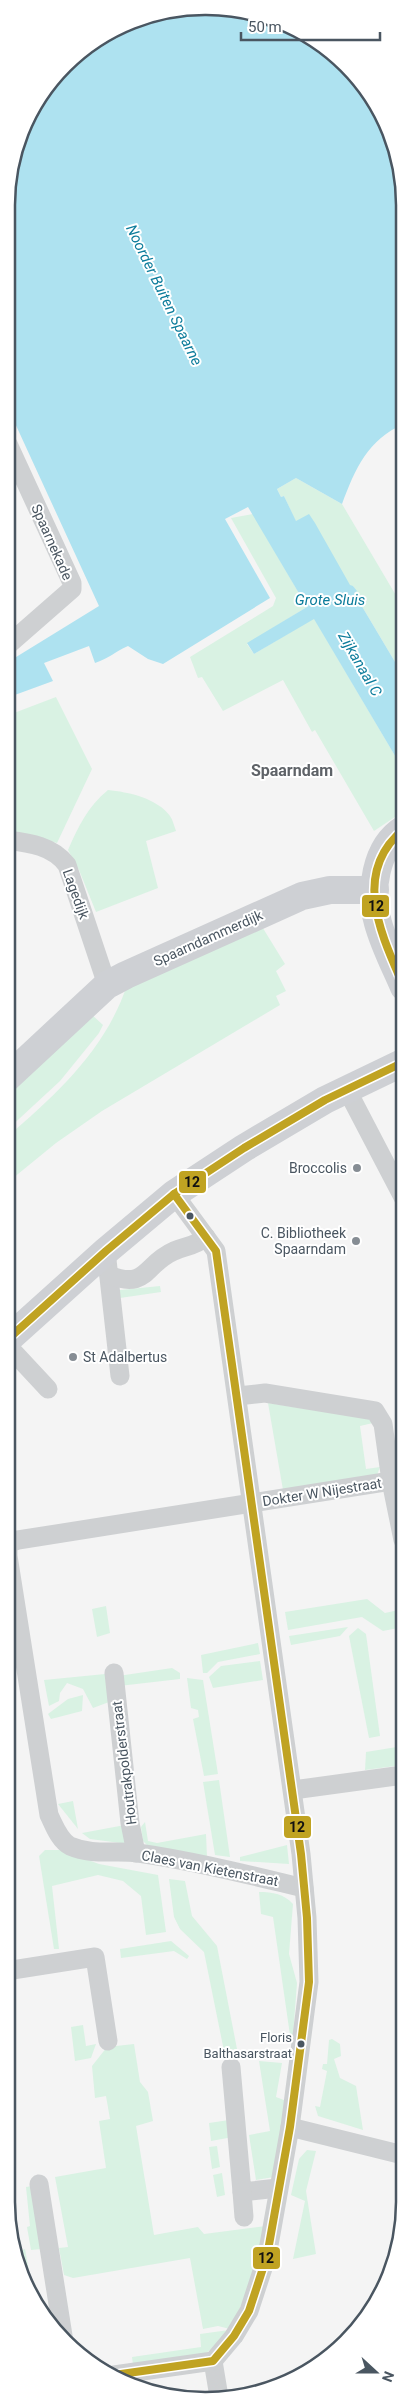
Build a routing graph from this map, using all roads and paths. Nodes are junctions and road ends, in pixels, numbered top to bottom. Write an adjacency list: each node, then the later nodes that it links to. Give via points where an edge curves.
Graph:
1 (15, 459): 2 (street, Spaarnekade, via 72,583 72,589)
2 (15, 639)
3 (396, 835): 5 (street, via 382,853)
4 (15, 841): 7 (street, Lagedijk, via 58,854 66,865)
5 (375, 890): 6 (street, via 378,922); 7 (street, Spaarndammerdijk, via 330,890 302,896)
6 (396, 967)
7 (108, 985): 9 (street, Spaarndammerdijk)
8 (396, 1066): 10 (street)
9 (15, 1071)
10 (346, 1088): 11 (street); 12 (street)
11 (396, 1184)
12 (174, 1194): 13 (street, Dokter W Nijestraat); 14 (street)
13 (206, 1237): 14 (street, via 195,1246 174,1251 140,1277 124,1281); 19 (street, Dokter W Nijestraat, via 216,1251)
14 (107, 1263): 15 (street); 17 (street)
15 (15, 1334)
16 (15, 1354): 18 (street)
17 (120, 1376)
18 (48, 1390)
19 (238, 1396): 20 (street, Dokter W Nijestraat, via 265,1393 375,1411 383,1424); 21 (street, Dokter W Nijestraat)
20 (391, 1481): 21 (street, Dokter W Nijestraat); 22 (street)
21 (252, 1502): 23 (street); 27 (street, Dokter W Nijestraat)
22 (396, 1504)
23 (15, 1541)
24 (15, 1590): 28 (street, Claes van Kietenstraat, via 49,1815 57,1833 69,1845 101,1854)
25 (114, 1673): 28 (street, Houtrakpolderstraat)
26 (396, 1776): 27 (street)
27 (293, 1790): 29 (street, Dokter W Nijestraat)
28 (136, 1853): 29 (street, Claes van Kietenstraat, via 236,1871)
29 (304, 1888): 33 (street, Dokter W Nijestraat, via 309,1982)
30 (15, 1970): 31 (street, via 95,1957)
31 (108, 2041)
32 (231, 2067): 37 (street)
33 (290, 2127): 34 (street); 36 (street, Dokter W Nijestraat)
34 (396, 2153)
35 (39, 2184): 39 (street)
36 (278, 2188): 37 (street); 40 (street, Dokter W Nijestraat, via 267,2256 250,2311)
37 (242, 2192): 38 (street)
38 (244, 2217)
39 (62, 2326)
40 (213, 2361): 41 (street); 42 (street)
41 (126, 2374)
42 (218, 2392)

